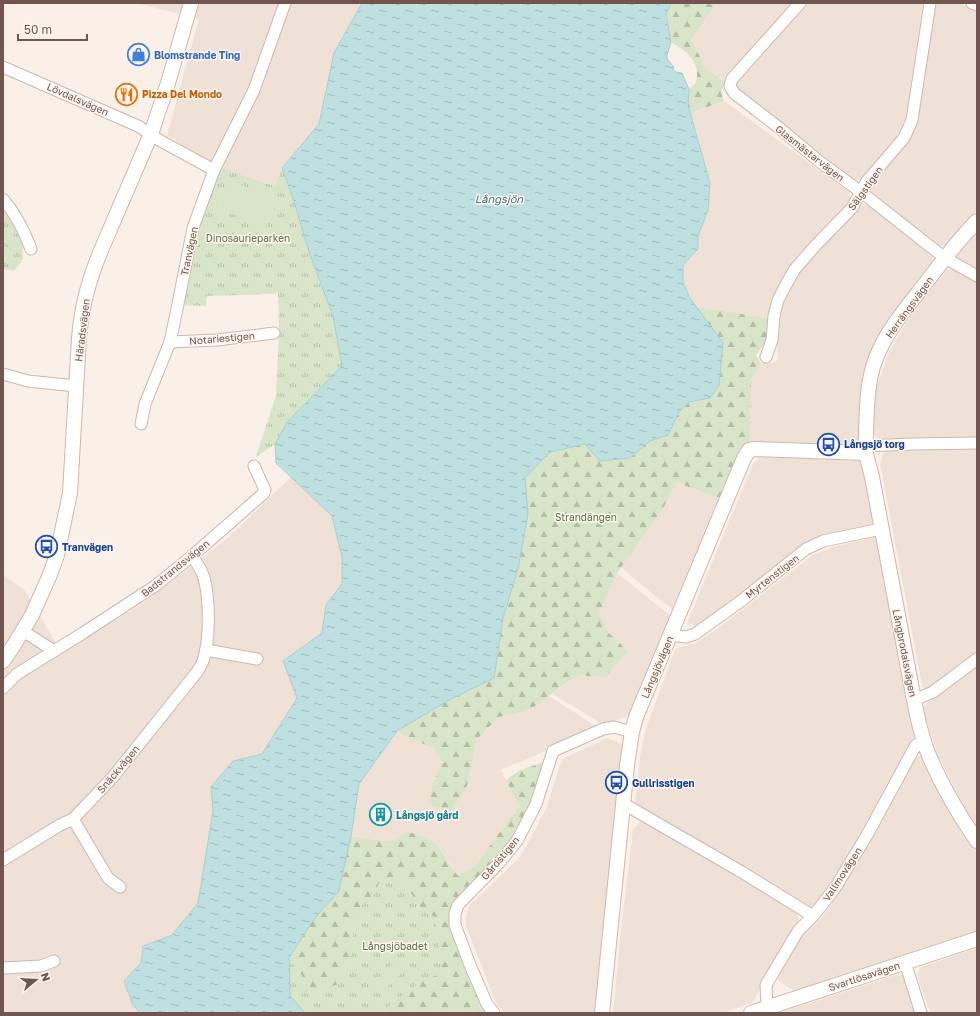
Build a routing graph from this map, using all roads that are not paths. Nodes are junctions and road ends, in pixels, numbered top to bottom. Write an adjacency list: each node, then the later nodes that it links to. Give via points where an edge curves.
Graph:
1 (191, 3): 8 (street, Häradsvägen)
2 (285, 3): 9 (street, Tranvägen, via 254,90)
3 (800, 3): 10 (street, Glasmästarvägen, via 732,79 730,86 734,93)
4 (930, 3): 10 (street, Sälgstigen, via 912,120 904,138)
5 (972, 3): 6 (street)
6 (977, 5)
7 (3, 67): 8 (street, Lövdalsvägen)
8 (152, 134): 9 (street); 20 (street, Häradsvägen, via 88,284 81,319)
9 (214, 170): 17 (street, Tranvägen, via 193,228)
10 (861, 192): 14 (street, Glasmästarvägen); 18 (street, Sälgstigen, via 852,208 797,266 788,280 778,300 772,340)
11 (3, 199): 13 (street, via 18,220)
12 (977, 221): 14 (street, Herrängsvägen)
13 (31, 249)
14 (945, 258): 15 (street, Glasmästarvägen); 23 (street, Herrängsvägen, via 901,315 876,358 866,412)
15 (977, 276)
16 (274, 333): 17 (street, Notariestigen, via 218,340)
17 (170, 342): 21 (street, Tranvägen, via 145,404)
18 (766, 357)
19 (3, 374): 20 (street, via 28,381)
20 (76, 386): 27 (street, Häradsvägen, via 68,501 57,555 32,616)
21 (141, 424)
22 (977, 443): 23 (street, via 912,444)
23 (866, 450): 25 (street, Långbrodalsvägen); 28 (street, Långsjövägen, via 749,450)
24 (254, 466): 26 (street, Badstrandsvägen, via 264,493)
25 (881, 529): 28 (street, Myrtenstigen, via 823,541 806,550 695,634 686,637); 35 (street, Långbrodalsvägen)
26 (192, 556): 29 (street, Snäckvägen, via 201,570 206,589); 30 (street, Badstrandsvägen, via 155,586)
27 (23, 631): 30 (street); 33 (street, Häradsvägen)
28 (670, 635): 36 (street, Långsjövägen)
29 (206, 650): 31 (street); 39 (street, Snäckvägen, via 203,663 197,672 113,777)
30 (54, 651): 34 (street, Badstrandsvägen, via 17,674)
31 (257, 659)
32 (977, 659): 35 (street, via 933,692)
33 (3, 661)
34 (3, 688)
35 (914, 700): 37 (street, Långbrodalsvägen)
36 (632, 732): 38 (street, Långsjövägen); 49 (street, Gårdstigen, via 614,727 553,751 536,804 517,841 499,864 458,905 455,925 487,1004)
37 (924, 742): 40 (street, Långbrodalsvägen, via 952,801); 43 (street, Vallmovägen, via 916,745 871,829 835,888)
38 (624, 804): 43 (street); 50 (street, Långsjövägen)
39 (73, 819): 41 (street, Snäckvägen); 42 (street, via 108,878)
40 (977, 841)
41 (3, 860)
42 (120, 887)
43 (813, 916): 48 (street, Vallmovägen, via 798,931 766,985)
44 (977, 938): 46 (street, Svartlösavägen)
45 (54, 961): 47 (street, via 41,966)
46 (905, 962): 48 (street, Svartlösavägen); 52 (street)
47 (3, 968)
48 (767, 1007): 51 (street, Svartlösavägen)
49 (494, 1013)
50 (602, 1013)
51 (751, 1013)
52 (921, 1013)

